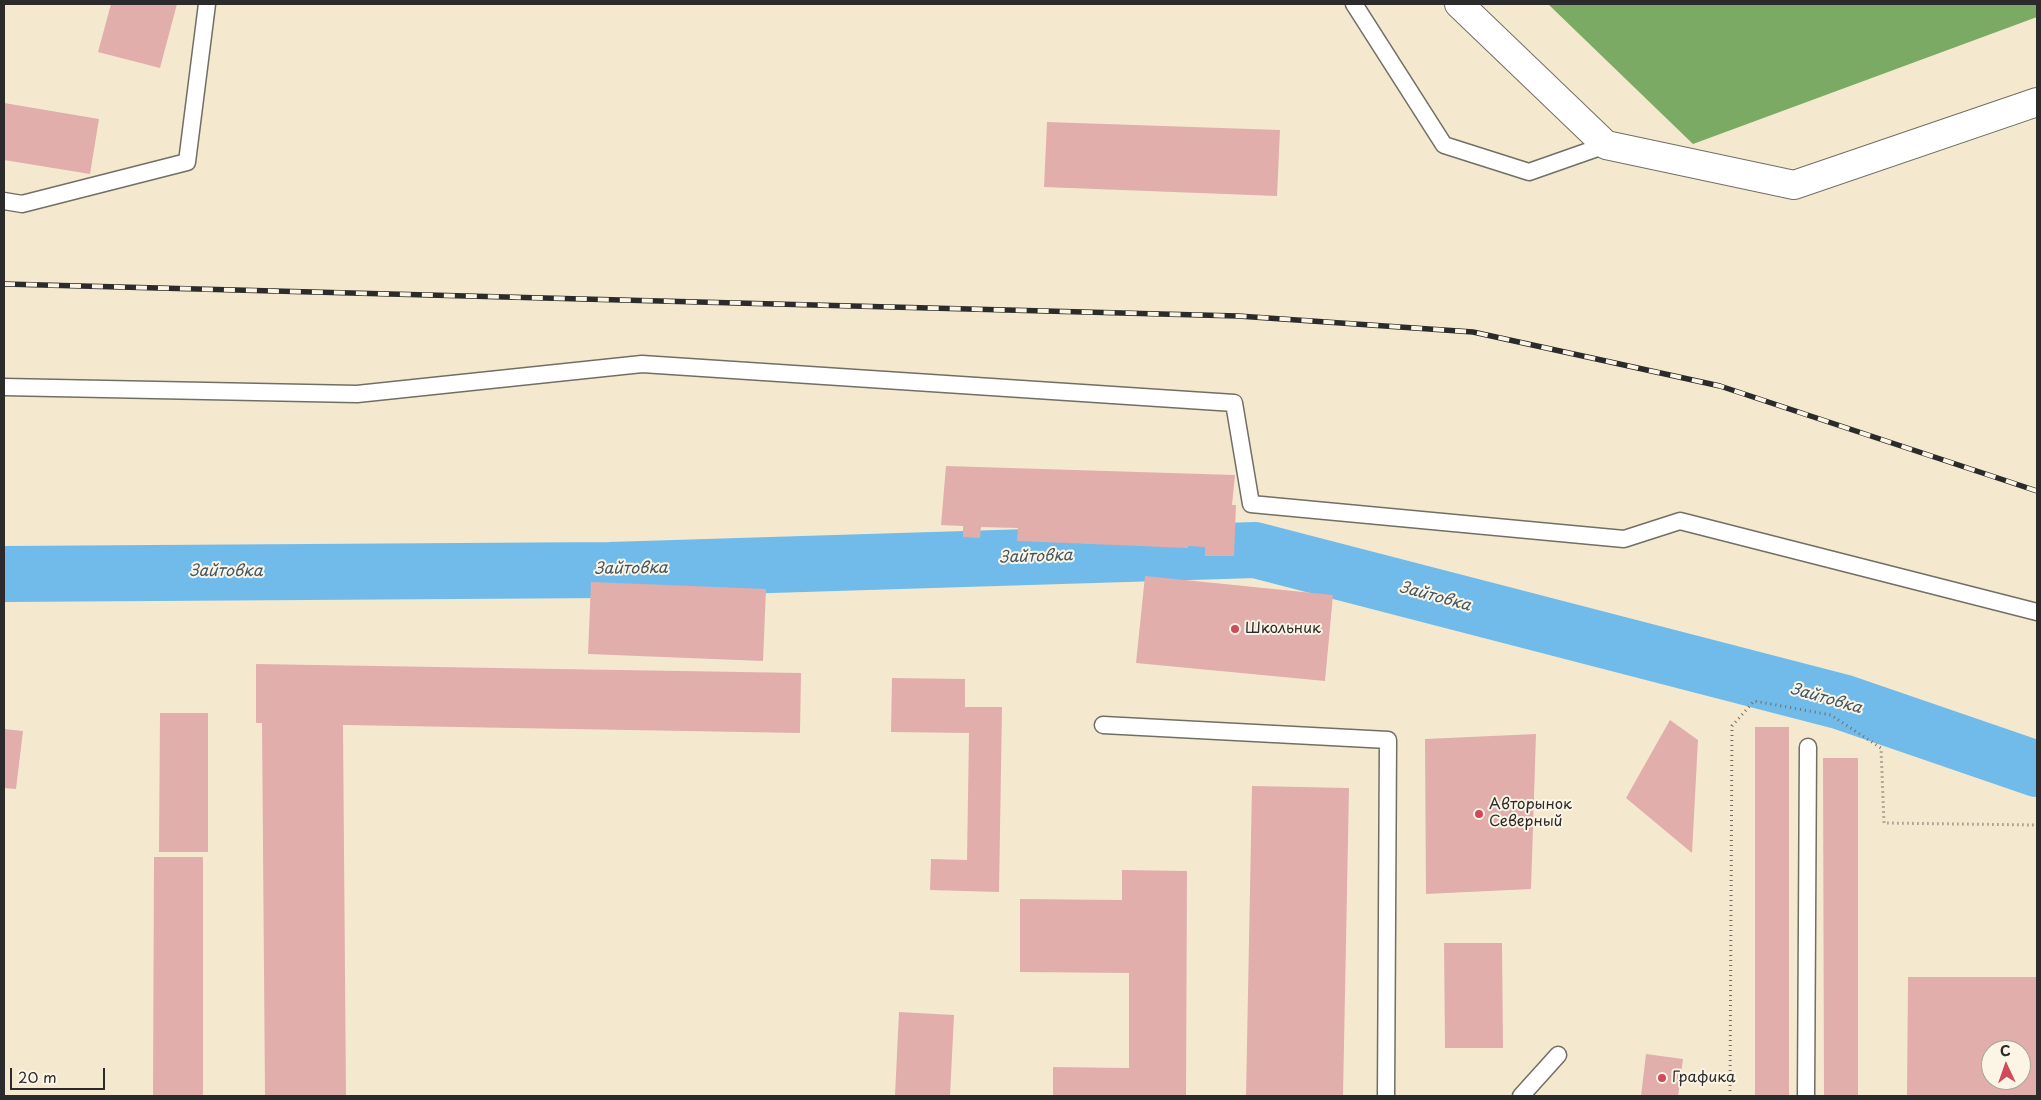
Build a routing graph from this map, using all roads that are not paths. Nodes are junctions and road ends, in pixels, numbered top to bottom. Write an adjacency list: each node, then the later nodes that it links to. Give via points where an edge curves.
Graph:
1 (207, 4): 6 (lane, via 187,162 22,204)
2 (1354, 4): 5 (lane, via 1444,145 1529,172)
3 (1459, 4): 5 (street)
4 (2037, 102): 5 (street, via 1794,185)
5 (1606, 145)
6 (4, 201)
7 (4, 387): 8 (lane, via 358,394 642,364 1234,403 1251,504 1624,539 1680,521)
8 (2037, 612)
9 (1103, 725): 12 (lane, via 1388,740)
10 (1808, 747): 14 (lane)
11 (1558, 1055): 13 (lane)
12 (1386, 1096)
13 (1521, 1096)
14 (1806, 1096)

